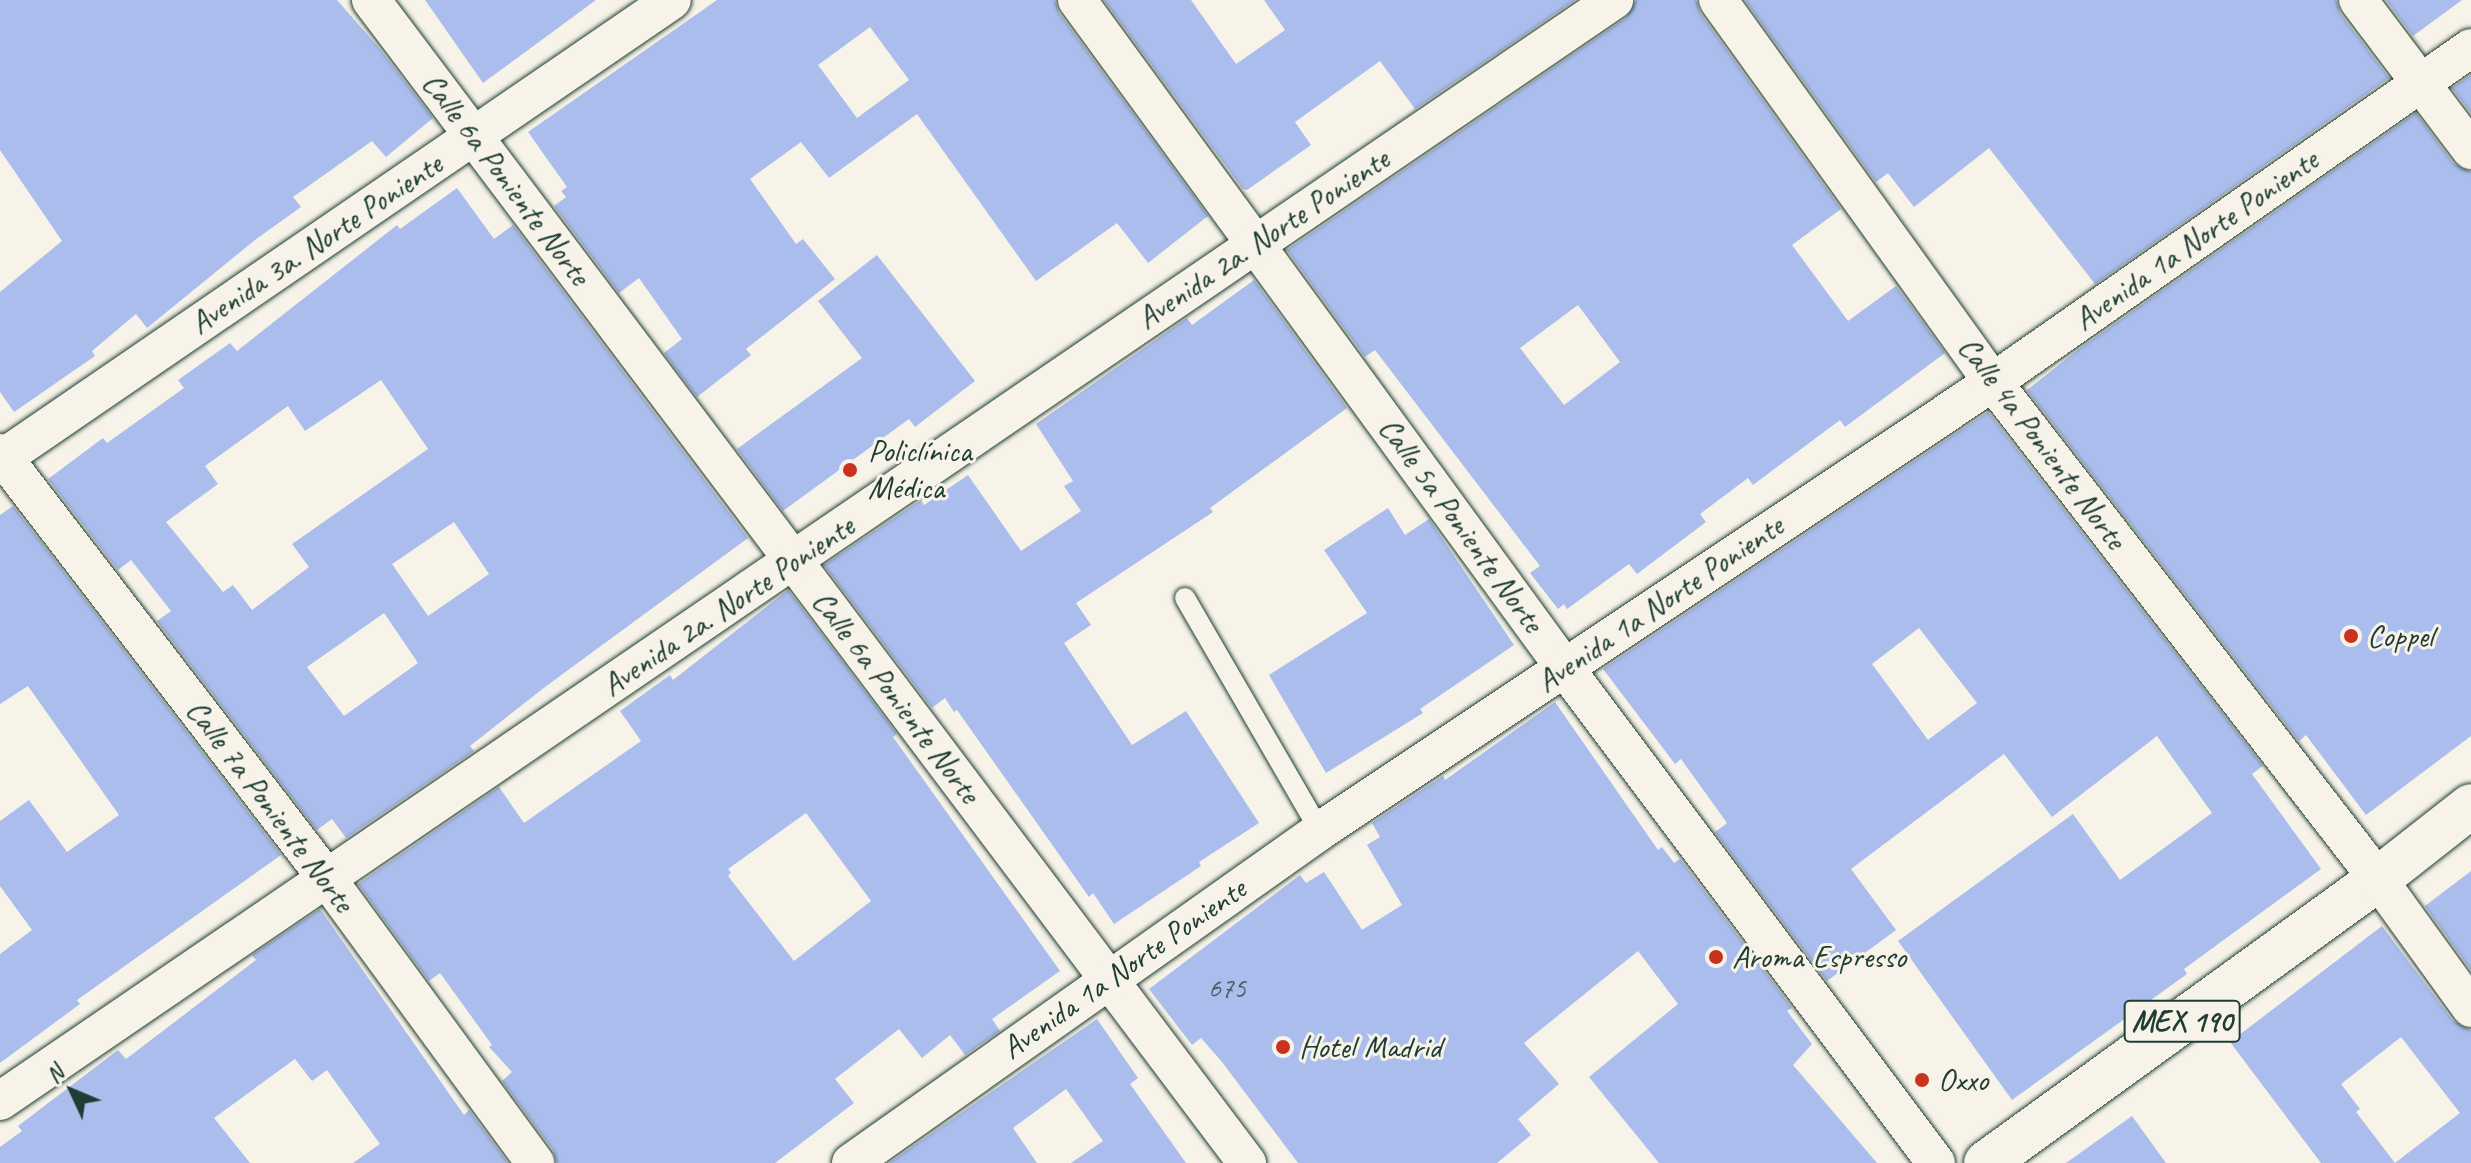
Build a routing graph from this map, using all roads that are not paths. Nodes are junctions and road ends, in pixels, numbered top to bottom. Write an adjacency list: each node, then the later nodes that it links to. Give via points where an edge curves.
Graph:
1 (371, 0): 9 (street, Calle 6a Poniente Norte)
2 (672, 0): 9 (street, Avenida 3a. Norte Poniente)
3 (1077, 0): 11 (street, Calle 5a Poniente Norte)
4 (1614, 0): 11 (street, Avenida 2a. Norte Poniente)
5 (1718, 0): 12 (street, Calle 4a Poniente Norte)
6 (2358, 0): 8 (street)
7 (2471, 48): 8 (street, Avenida 1a Norte Poniente)
8 (2420, 84): 10 (street); 12 (street, Avenida 1a Norte Poniente)
9 (474, 136): 13 (street, Avenida 3a. Norte Poniente); 14 (street, Calle 6a Poniente Norte)
10 (2471, 150)
11 (1257, 243): 14 (street, Avenida 2a. Norte Poniente); 16 (street, Calle 5a Poniente Norte)
12 (1993, 382): 16 (street, Avenida 1a Norte Poniente); 19 (street, Calle 4a Poniente Norte)
13 (1, 457): 20 (street, Calle 7a Poniente Norte)
14 (794, 561): 20 (street, Avenida 2a. Norte Poniente); 21 (street, Calle 6a Poniente Norte)
15 (1185, 598): 18 (lane)
16 (1564, 667): 18 (street, Avenida 1a Norte Poniente); 27 (street, Calle 5a Poniente Norte)
17 (2471, 806): 19 (main road, MEX 190)
18 (1320, 831): 21 (street, Avenida 1a Norte Poniente)
19 (2378, 879): 22 (street, Calle 4a Poniente Norte); 28 (main road, MEX 190)
20 (328, 880): 23 (street, Avenida 2a. Norte Poniente); 24 (street, Calle 7a Poniente Norte)
21 (1108, 979): 25 (street, Avenida 1a Norte Poniente); 26 (street, Calle 6a Poniente Norte)
22 (2471, 1008)
23 (0, 1101)
24 (535, 1163)
25 (851, 1163)
26 (1247, 1163)
27 (1936, 1163)
28 (1986, 1163)

